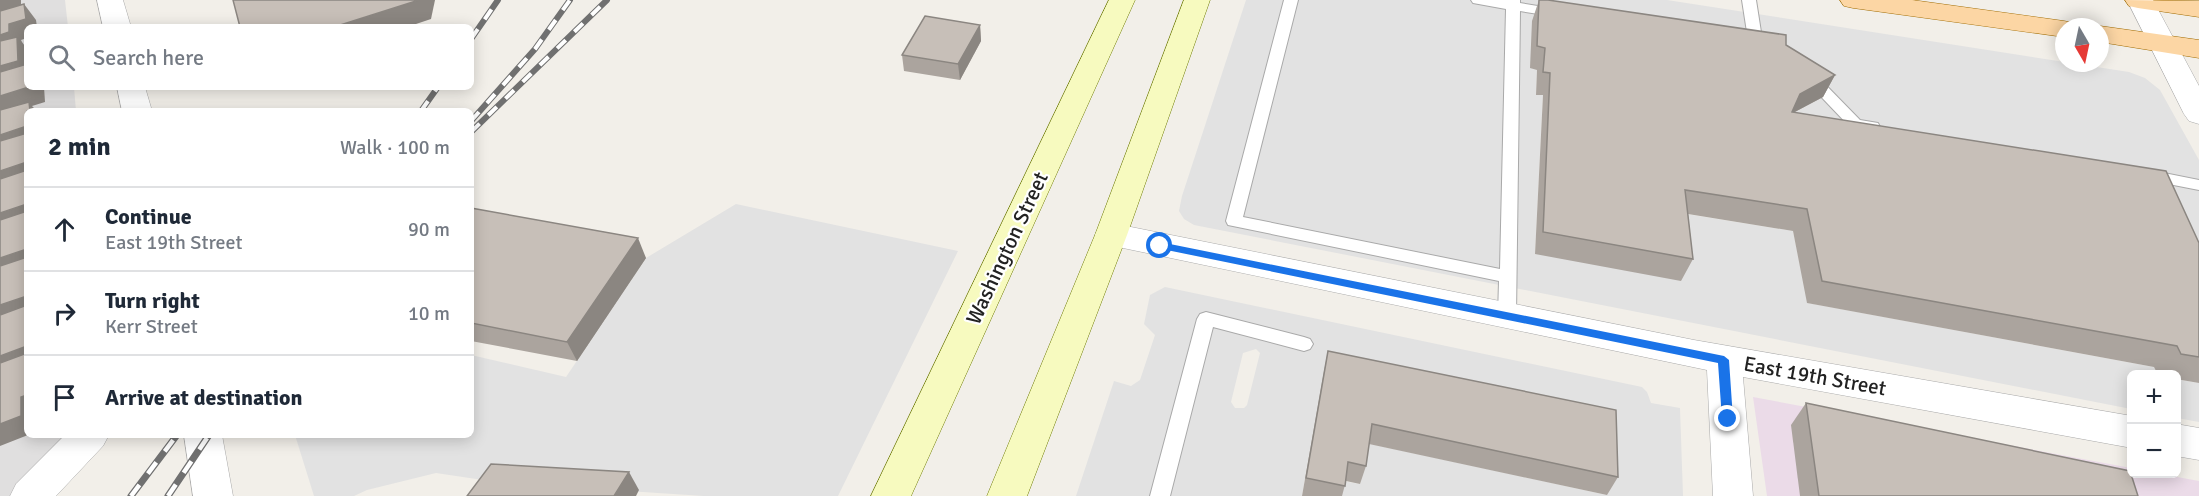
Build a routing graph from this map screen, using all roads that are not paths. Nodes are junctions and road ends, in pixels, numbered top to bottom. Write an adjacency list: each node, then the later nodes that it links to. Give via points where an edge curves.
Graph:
1 (110, 0): 12 (street)
2 (1122, 0): 37 (street, Washington Street)
3 (1197, 0): 25 (street)
4 (1291, 0): 26 (lane, via 1234,221)
5 (1478, 0): 9 (lane)
6 (1749, 0): 16 (lane, via 1751,44)
7 (1853, 0): 13 (main road)
8 (2139, 0): 10 (main road); 15 (street)
9 (1513, 3): 11 (lane); 26 (lane)
10 (2199, 9)
11 (1571, 15)
12 (116, 24)
13 (2055, 28)
14 (2109, 35): 15 (main road)
15 (2161, 43): 17 (main road); 21 (street)
16 (1774, 48)
17 (2199, 49)
18 (1799, 66): 22 (lane, via 1855,124)
19 (132, 90): 20 (street)
20 (136, 108)
21 (2199, 114)
22 (1889, 130)
23 (2128, 171): 24 (lane)
24 (2199, 185)
25 (1111, 236): 27 (street, East 19th Street); 38 (street)
26 (1508, 277): 27 (lane)
27 (1507, 316): 29 (street, East 19th Street)
28 (1304, 344): 39 (lane, via 1206,319)
29 (1724, 360): 30 (street, East 19th Street); 40 (street)
30 (2127, 431)
31 (87, 438): 35 (street)
32 (203, 438): 36 (street)
33 (2181, 441): 34 (street)
34 (2199, 444)
35 (30, 496)
36 (213, 496)
37 (891, 496)
38 (1007, 496)
39 (1160, 496)
40 (1733, 496)

